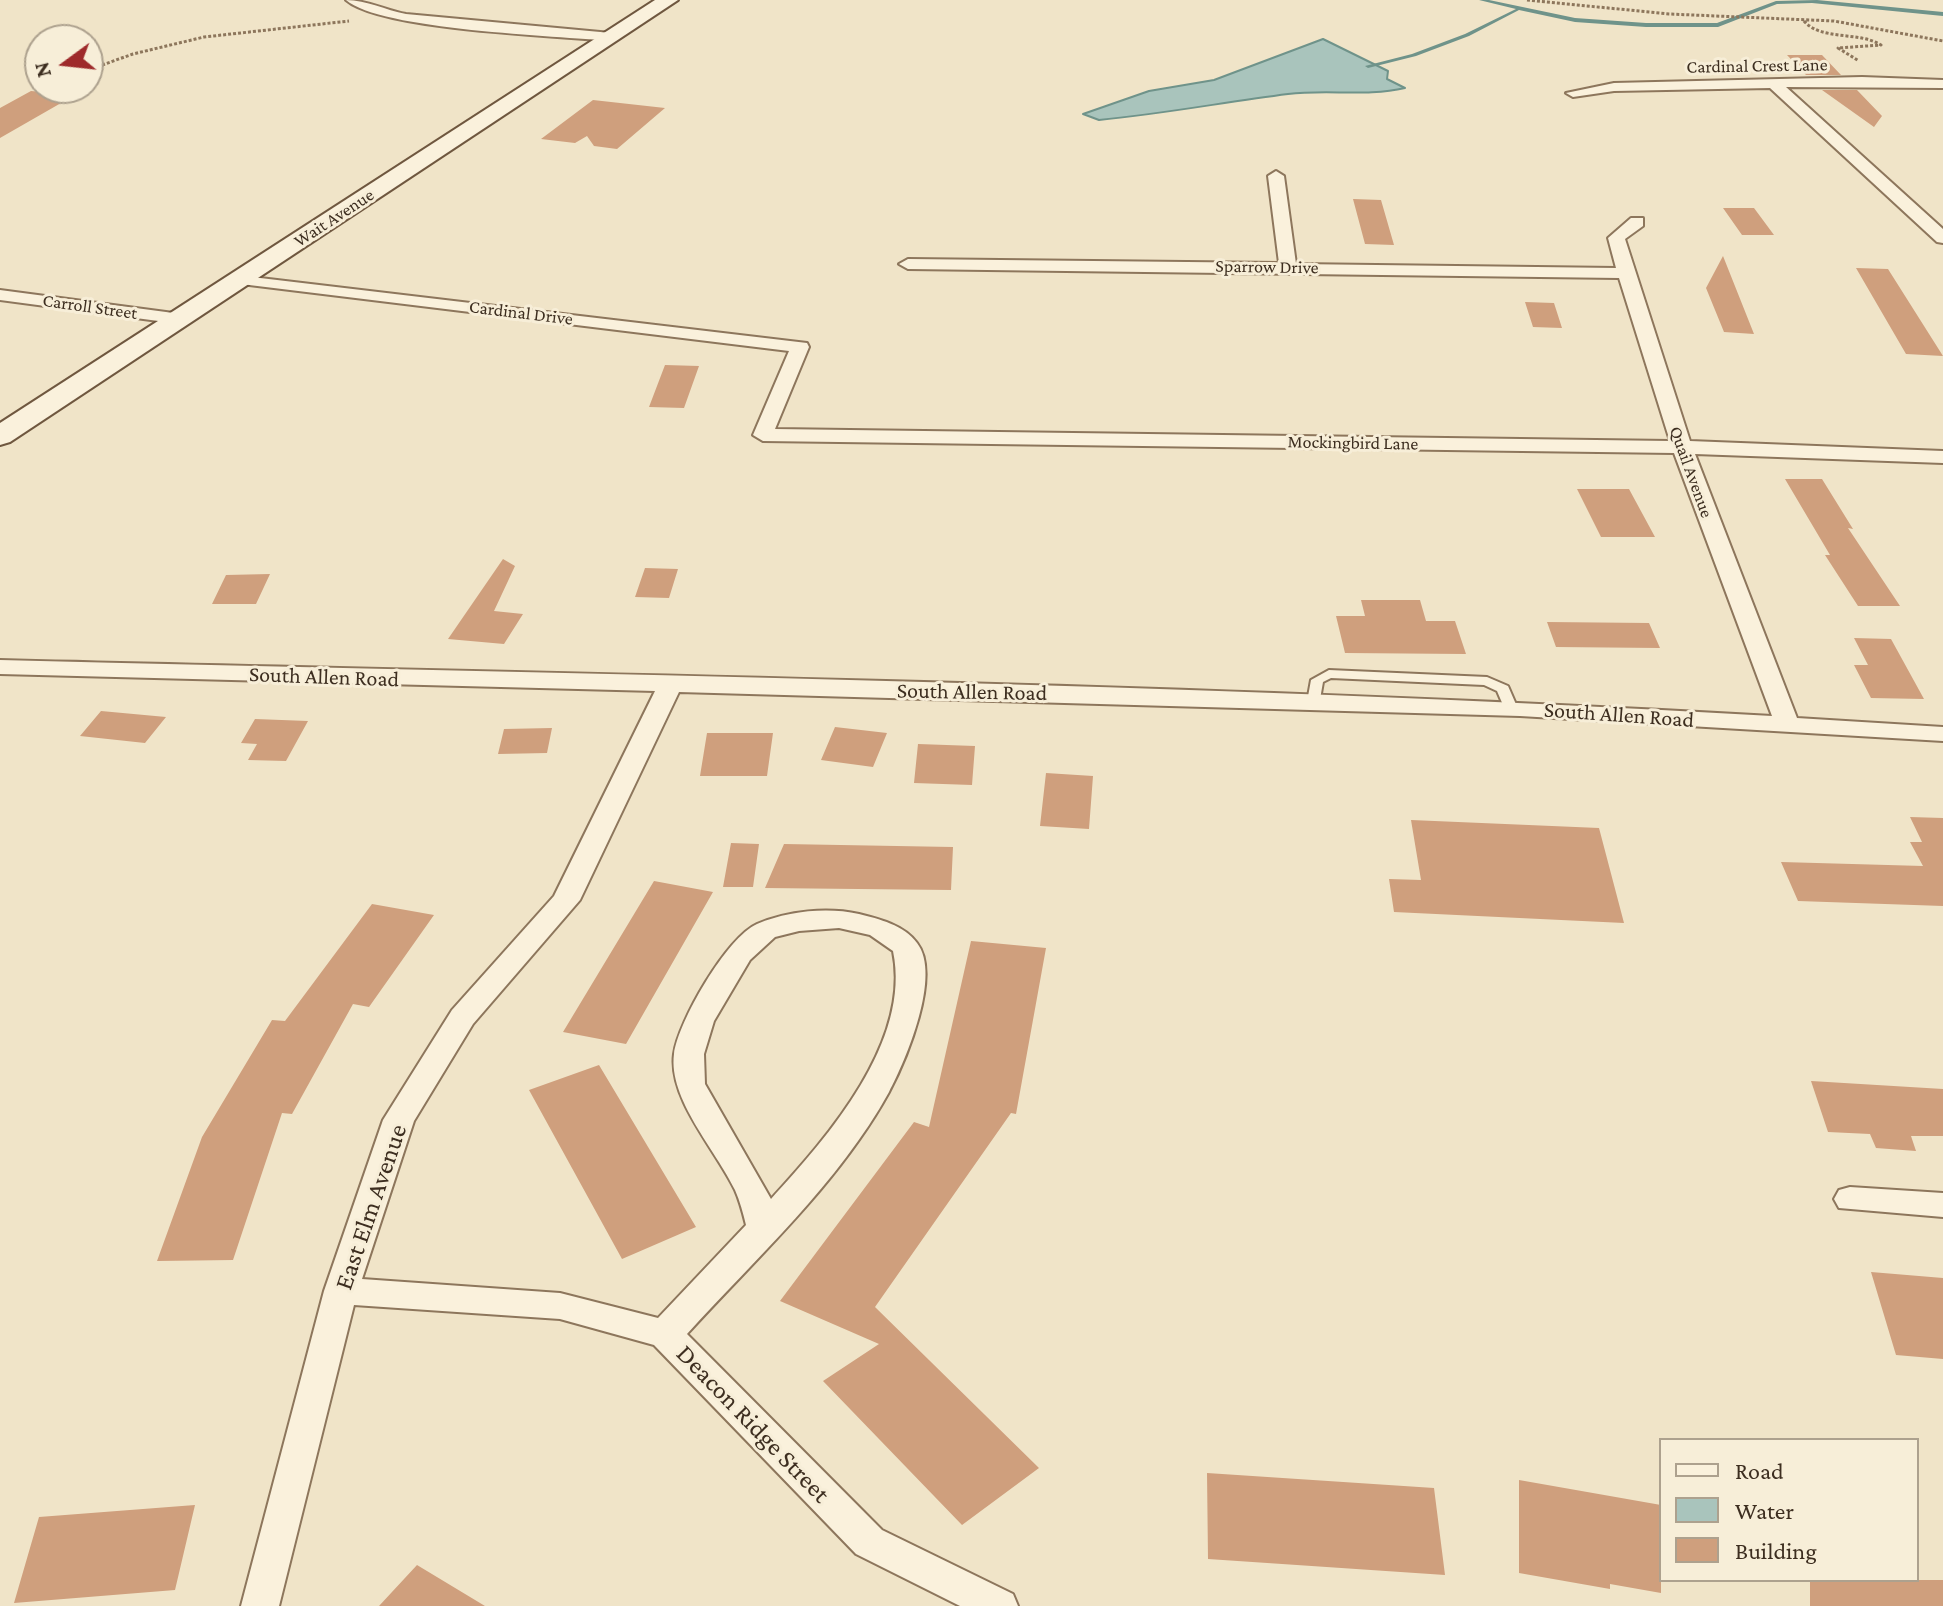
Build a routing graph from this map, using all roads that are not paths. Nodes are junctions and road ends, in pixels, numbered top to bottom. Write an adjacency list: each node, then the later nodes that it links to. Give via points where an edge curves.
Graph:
1 (353, 0): 3 (street, via 406,18)
2 (668, 0): 3 (main road, Wait Avenue)
3 (611, 37): 13 (main road, Wait Avenue)
4 (1773, 83): 5 (street, Cardinal Crest Lane); 6 (street, Cardinal Crest Lane); 9 (street)
5 (1943, 84)
6 (1573, 93)
7 (1276, 176): 11 (street)
8 (1637, 222): 12 (street, Quail Avenue, via 1616,238)
9 (1943, 238)
10 (908, 264): 11 (street, Sparrow Drive)
11 (1288, 267): 12 (street, Sparrow Drive)
12 (1625, 273): 18 (street, Quail Avenue)
13 (241, 279): 15 (main road, Wait Avenue); 16 (street, Cardinal Drive, via 800,347)
14 (0, 295): 15 (street, Carroll Street)
15 (181, 319): 17 (main road, Wait Avenue)
16 (763, 435): 18 (street, Mockingbird Lane)
17 (0, 436)
18 (1680, 447): 19 (street, Mockingbird Lane); 24 (street, Quail Avenue)
19 (1943, 457)
20 (0, 667): 21 (street, South Allen Road)
21 (670, 686): 22 (street, South Allen Road); 29 (street, East Elm Avenue, via 566,900 462,1017 399,1120)
22 (1314, 702): 23 (street, South Allen Road); 23 (lane, via 1317,680 1329,674 1487,681 1503,689)
23 (1511, 709): 24 (street, South Allen Road)
24 (1788, 726): 25 (street, South Allen Road)
25 (1943, 734)
26 (1850, 1199): 27 (street)
27 (1943, 1205)
28 (763, 1226): 28 (street, via 843,1137 875,1089 900,1030 913,979 906,947 879,928 839,919 765,931 740,954 699,1021 689,1054 690,1084 752,1191); 30 (street)
29 (341, 1291): 30 (street, Deacon Ridge Street, via 560,1306); 31 (street, East Elm Avenue)
30 (665, 1334): 32 (street, Deacon Ridge Street, via 869,1542)
31 (260, 1606)
32 (999, 1606)

